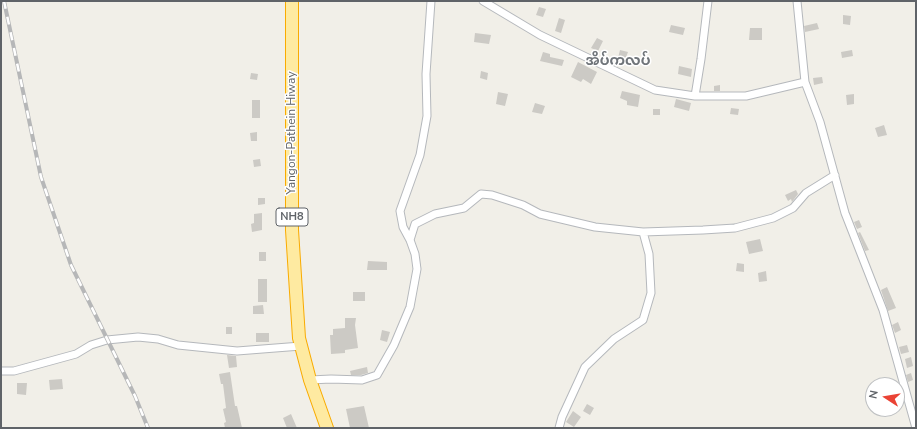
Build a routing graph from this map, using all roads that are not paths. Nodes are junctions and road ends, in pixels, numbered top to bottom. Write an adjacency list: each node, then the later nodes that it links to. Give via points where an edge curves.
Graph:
1 (292, 1): 11 (highway, Yangon-Pathein Hiway / NH8, via 292,230)
2 (431, 1): 10 (street, via 426,116 420,155 400,211 403,227)
3 (483, 1): 7 (street, via 540,35 655,90)
4 (708, 1): 7 (street)
5 (797, 1): 6 (street)
6 (805, 82): 7 (street, via 746,96); 8 (street)
7 (695, 96)
8 (835, 175): 9 (street, via 806,193 793,208 774,218 735,228); 16 (street, via 845,213 883,310)
9 (643, 232): 10 (street, via 595,227 540,214 523,205 482,194 464,208 435,214 415,224); 15 (street, via 649,254 651,293 643,320 614,340 585,367)
10 (410, 240): 13 (street, via 417,269 410,307 394,345 377,375 362,380)
11 (301, 346): 12 (street, via 237,351 178,345 138,337 108,340 91,345 76,354 14,371); 13 (highway, Yangon-Pathein Hiway / NH8)
12 (1, 371)
13 (310, 380): 14 (highway, Yangon-Pathein Hiway / NH8)
14 (327, 428)
15 (559, 428)
16 (916, 428)

